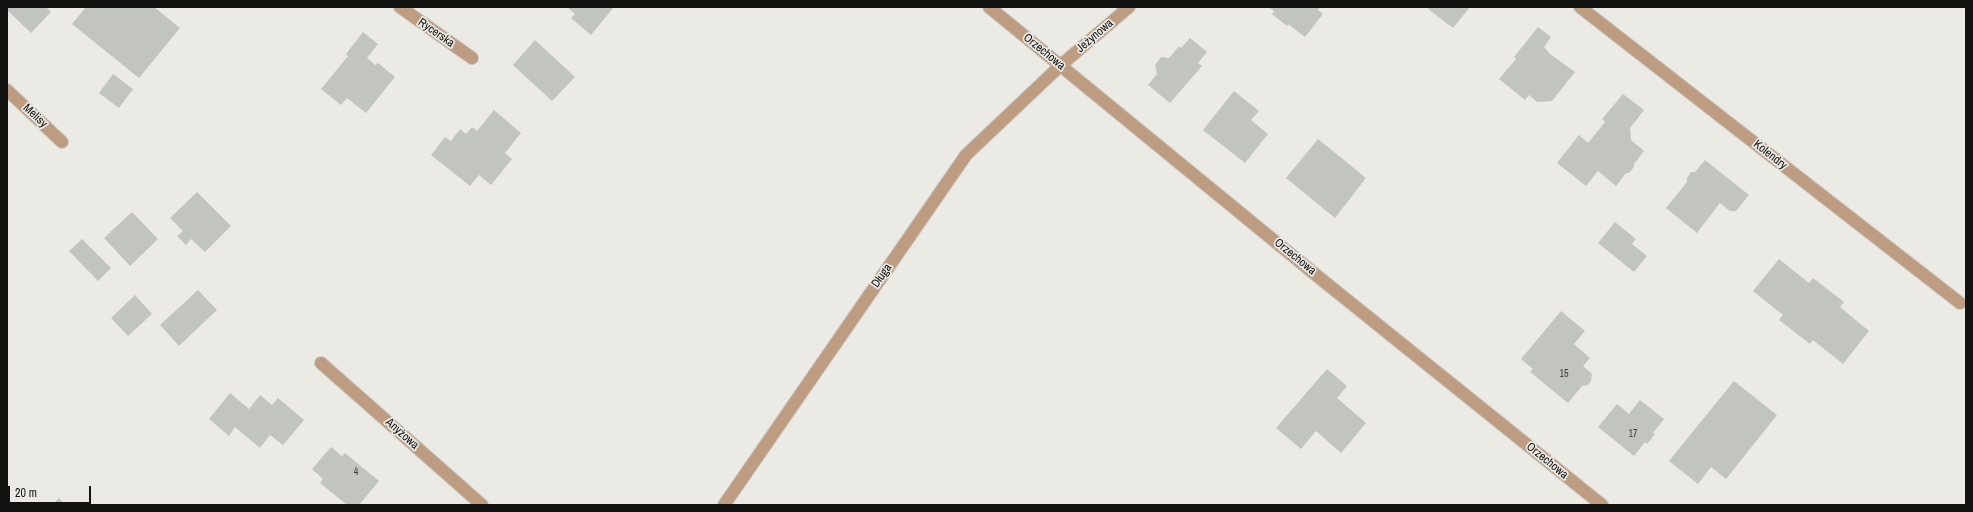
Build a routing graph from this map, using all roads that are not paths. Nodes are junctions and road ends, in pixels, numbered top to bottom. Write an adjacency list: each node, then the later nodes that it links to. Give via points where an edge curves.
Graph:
1 (400, 7): 5 (street, Rycerska)
2 (989, 7): 6 (street, Orzechowa)
3 (1129, 7): 6 (street, Jeżynowa)
4 (1580, 7): 9 (street, Kolendry)
5 (472, 58)
6 (1061, 66): 12 (street, Długa, via 966,155); 13 (street, Orzechowa)
7 (7, 90): 8 (street, Melisy)
8 (62, 142)
9 (1960, 304)
10 (321, 363): 11 (street, Anyżowa)
11 (482, 505)
12 (724, 505)
13 (1602, 505)

